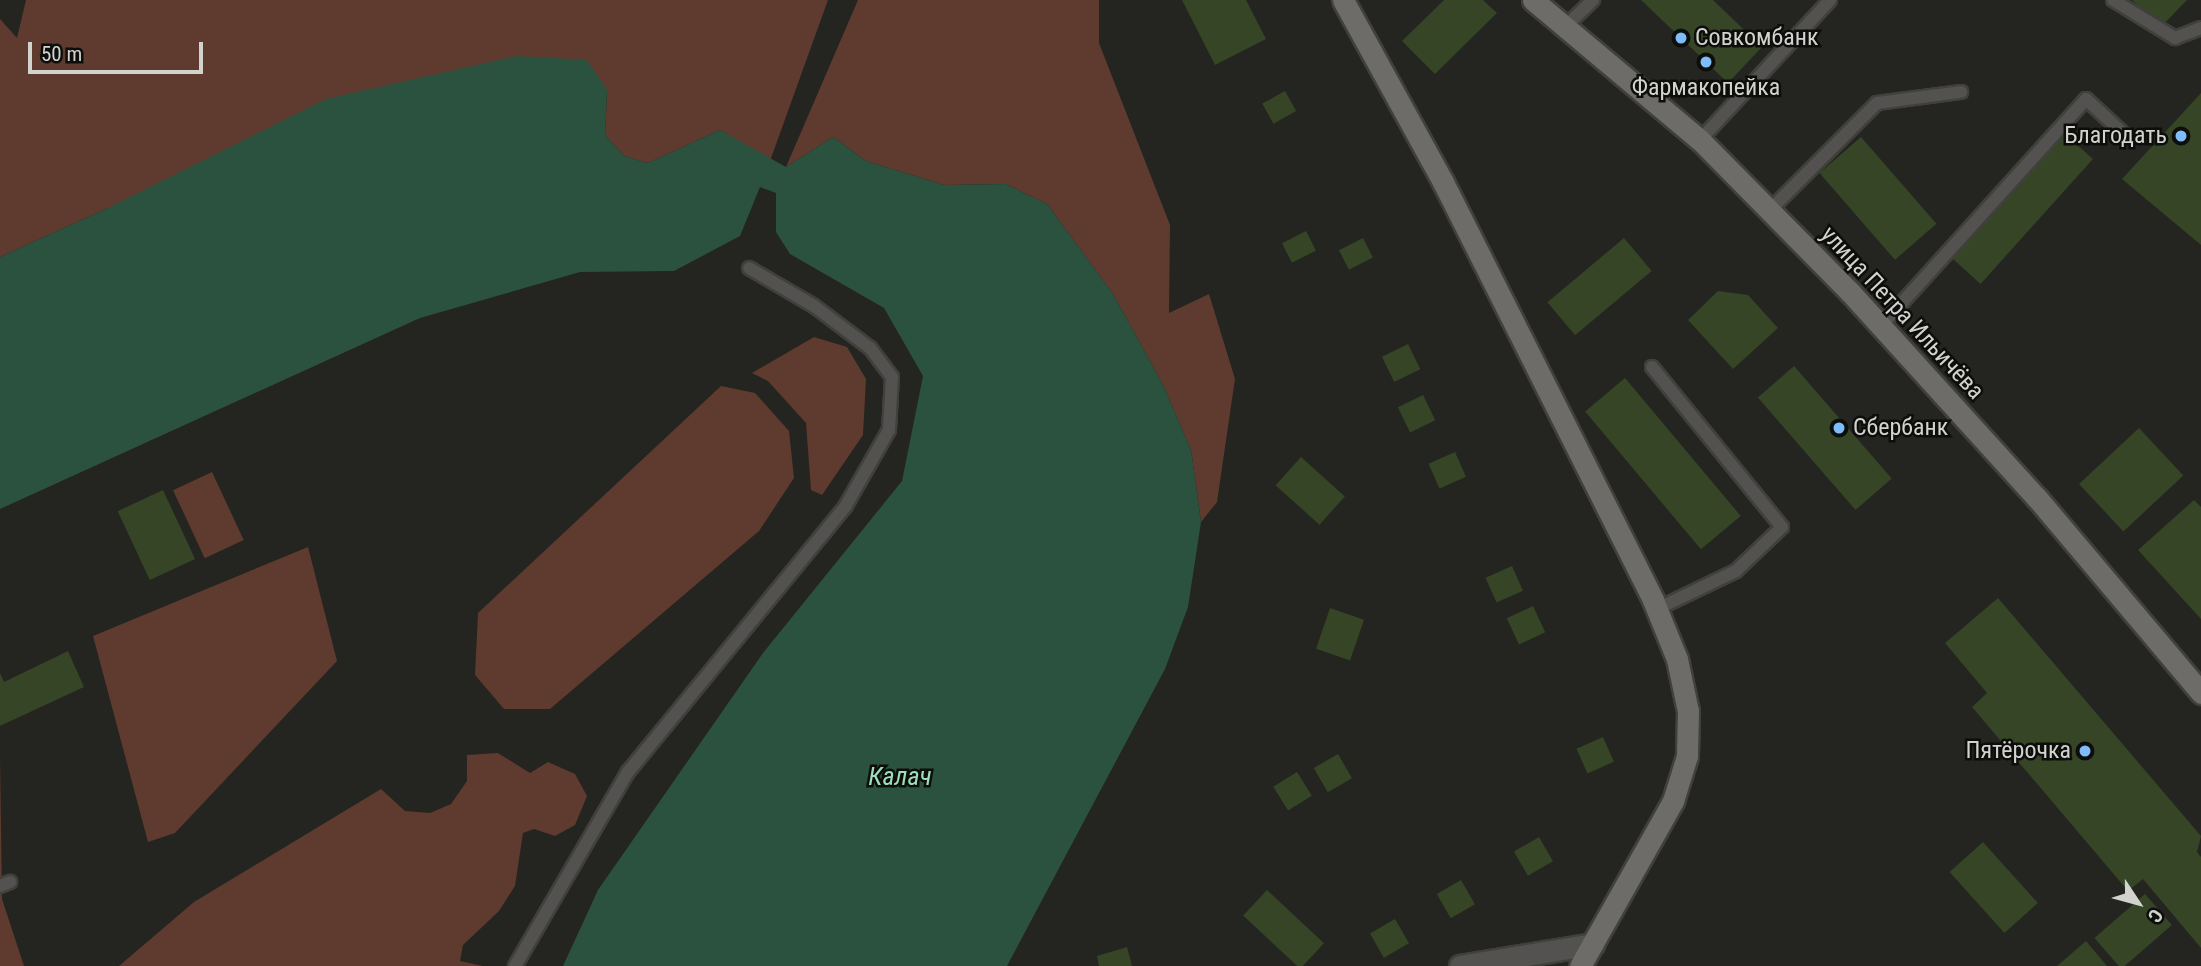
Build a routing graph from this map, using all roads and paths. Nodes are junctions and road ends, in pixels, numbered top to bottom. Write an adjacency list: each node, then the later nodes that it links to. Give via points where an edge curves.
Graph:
1 (1343, 0): 15 (street, via 1443,182)
2 (1533, 0): 6 (street, улица Петра Ильичёва)
3 (1593, 0): 6 (lane)
4 (2113, 0): 7 (lane, via 2175,37)
5 (1822, 3): 10 (lane)
6 (1565, 27): 10 (street, улица Петра Ильичёва)
7 (2201, 28)
8 (1961, 92): 11 (lane, via 1877,103)
9 (2125, 135): 13 (lane, via 2086,99)
10 (1700, 140): 11 (street, улица Петра Ильичёва)
11 (1770, 210): 13 (street, улица Петра Ильичёва)
12 (749, 268): 18 (lane, via 814,306 870,348 892,377 889,430 845,507 628,772)
13 (1881, 326): 16 (street, улица Петра Ильичёва, via 2037,498)
14 (1652, 367): 15 (lane, via 1782,527 1736,571)
15 (1657, 609): 17 (street, via 1678,659 1689,711 1687,756 1673,800)
16 (2201, 693)
17 (1593, 944): 19 (street); 20 (street)
18 (515, 966)
19 (1463, 966)
20 (1580, 966)

